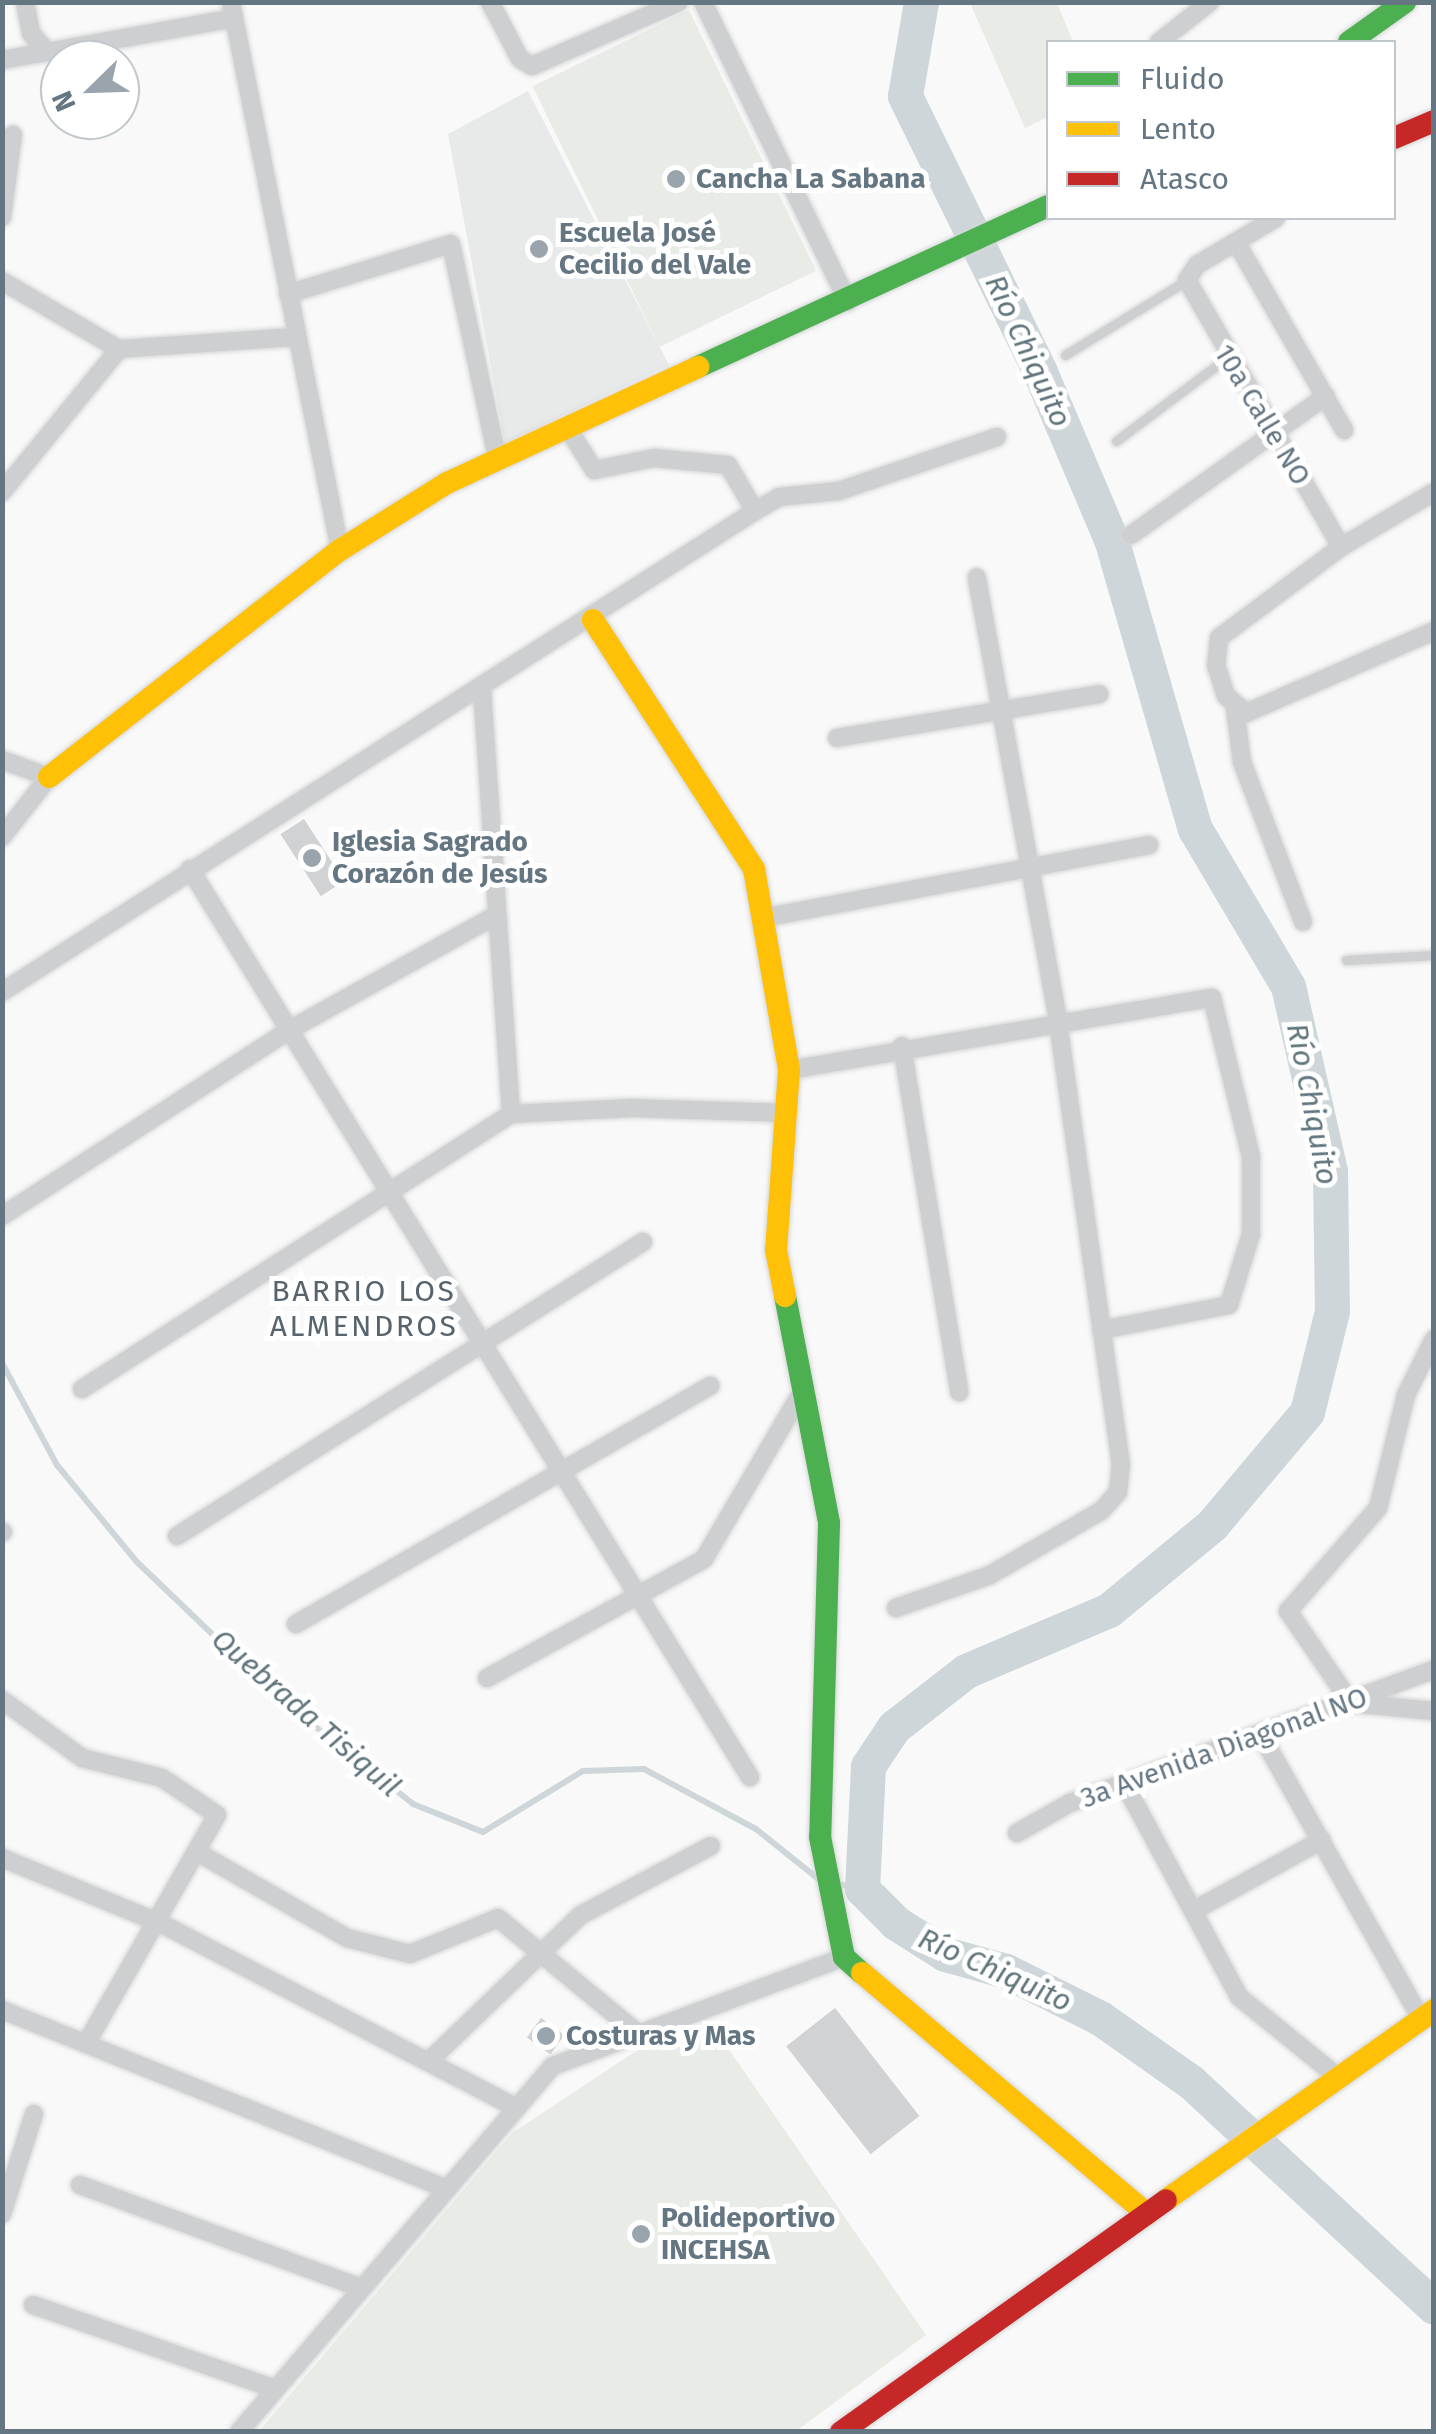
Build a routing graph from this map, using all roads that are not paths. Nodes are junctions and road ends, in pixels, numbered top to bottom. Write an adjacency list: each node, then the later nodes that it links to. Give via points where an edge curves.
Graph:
1 (25, 2): 11 (street)
2 (490, 2): 3 (street, via 520,60 532,66)
3 (678, 2)
4 (703, 2): 24 (street)
5 (1210, 2): 9 (street)
6 (1405, 2): 10 (street)
7 (233, 10): 8 (street); 23 (street)
8 (101, 40)
9 (1162, 40)
10 (1353, 40)
11 (40, 42)
12 (40, 53): 13 (street)
13 (2, 60)
14 (1432, 126): 16 (street)
15 (14, 135): 18 (street)
16 (1398, 141)
17 (1046, 207): 24 (street)
18 (2, 217)
19 (1273, 220): 20 (street)
20 (1236, 242): 21 (street); 29 (street)
21 (1187, 280): 27 (lane); 28 (street, 10a Calle NO)
22 (2, 282): 26 (street)
23 (288, 294): 25 (street); 35 (street, via 451,244)
24 (848, 302): 30 (street)
25 (297, 336): 26 (street); 41 (street)
26 (119, 348): 36 (street)
27 (1065, 355)
28 (1228, 358): 32 (street, 10a Calle NO); 34 (lane)
29 (1326, 396): 31 (street); 32 (street)
30 (567, 426): 35 (street); 38 (street, via 594,470 654,458 728,465)
31 (1344, 430)
32 (1272, 431): 39 (street); 40 (street, 10a Calle NO)
33 (997, 437): 38 (street, via 839,492 779,497)
34 (1116, 441)
35 (497, 456): 41 (street)
36 (2, 492)
37 (1434, 492): 40 (street)
38 (756, 510): 43 (street)
39 (1131, 535)
40 (1341, 547): 47 (street, via 1220,638 1216,665)
41 (340, 550): 51 (street)
42 (977, 577): 48 (street)
43 (593, 620): 45 (street); 57 (street, via 754,870)
44 (1434, 631): 47 (street, via 1259,710)
45 (482, 690): 55 (street); 56 (street)
46 (1099, 694): 48 (street)
47 (1236, 708): 58 (street, via 1242,762)
48 (1004, 710): 49 (street); 54 (street)
49 (837, 738)
50 (2, 760): 51 (street)
51 (48, 777): 52 (street)
52 (2, 836)
53 (1149, 845): 54 (street)
54 (1028, 862): 57 (street); 62 (street)
55 (190, 869): 61 (street); 63 (street)
56 (496, 914): 63 (street); 66 (street)
57 (762, 918): 65 (street)
58 (1302, 922)
59 (1434, 955): 60 (lane)
60 (1346, 960)
61 (2, 992)
62 (1058, 1020): 64 (street); 71 (street); 71 (street, via 1212,998 1251,1157 1250,1234 1229,1305)
63 (292, 1029): 68 (street); 69 (street)
64 (902, 1046): 65 (street); 76 (street)
65 (789, 1070): 67 (street)
66 (512, 1114): 67 (street, via 632,1108); 68 (street)
67 (787, 1114): 77 (street, via 776,1250)
68 (393, 1188): 73 (street); 75 (street)
69 (2, 1216)
70 (643, 1242): 73 (street)
71 (1101, 1330): 81 (street, via 1118,1492 1101,1511 990,1575)
72 (1434, 1338): 85 (street, via 1406,1395 1378,1508 1288,1610)
73 (481, 1340): 78 (street); 79 (street)
74 (710, 1386): 78 (street)
75 (82, 1390)
76 (959, 1392)
77 (799, 1398): 80 (street, via 704,1559); 99 (street, via 830,1523 820,1837)
78 (560, 1468): 80 (street); 82 (street)
79 (178, 1536)
80 (640, 1598): 84 (street); 89 (street)
81 (896, 1608)
82 (296, 1624)
83 (1434, 1670): 85 (street, 3a Avenida Diagonal NO)
84 (487, 1678)
85 (1352, 1703): 87 (street); 88 (street, 3a Avenida Diagonal NO)
86 (4, 1706): 94 (street, via 82,1758 162,1778 217,1815)
87 (1434, 1711)
88 (1260, 1733): 90 (street, 3a Avenida Diagonal NO); 92 (street)
89 (750, 1777)
90 (1124, 1783): 91 (street, 3a Avenida Diagonal NO); 96 (street)
91 (1018, 1833)
92 (1322, 1840): 96 (street); 101 (street)
93 (712, 1846): 98 (street, via 581,1915)
94 (197, 1852): 97 (street); 98 (street, via 346,1938 410,1954 498,1918)
95 (2, 1858): 97 (street)
96 (1193, 1911): 105 (street, via 1239,1997)
97 (160, 1923): 103 (street); 104 (street)
98 (538, 1951): 102 (street); 104 (street)
99 (844, 1957): 102 (street); 111 (street)
100 (2, 2010): 103 (street)
101 (1427, 2014): 105 (street)
102 (634, 2030): 106 (street, via 553,2066)
103 (88, 2040): 109 (street)
104 (428, 2062): 106 (street)
105 (1333, 2082): 111 (street)
106 (517, 2108): 109 (street)
107 (34, 2114): 110 (street)
108 (80, 2185): 112 (street)
109 (447, 2189): 112 (street)
110 (2, 2214)
111 (1147, 2214): 116 (street)
112 (362, 2288): 114 (street)
113 (34, 2306): 114 (street)
114 (276, 2389): 115 (street)
115 (239, 2432)
116 (841, 2432)

